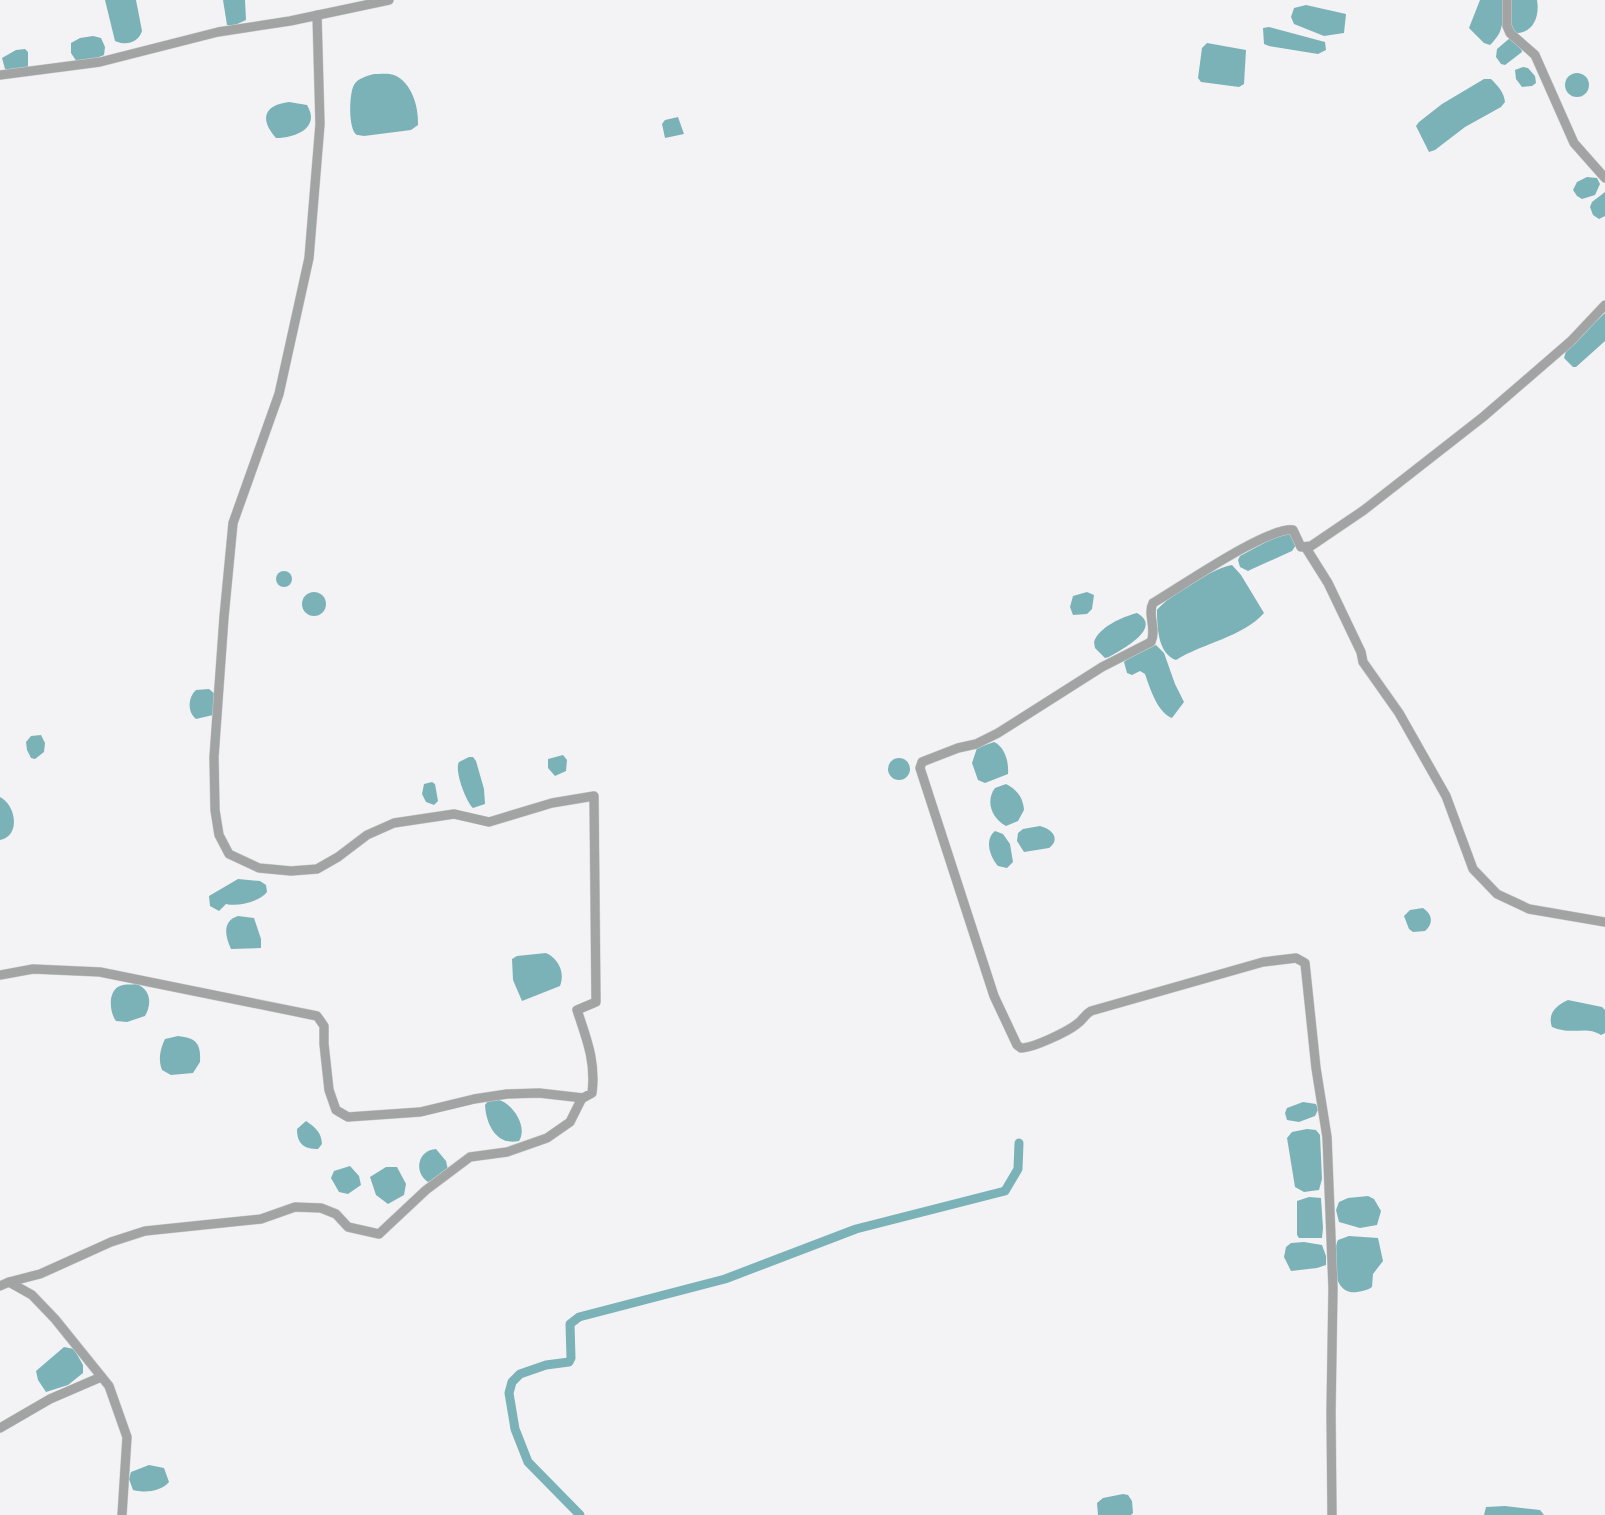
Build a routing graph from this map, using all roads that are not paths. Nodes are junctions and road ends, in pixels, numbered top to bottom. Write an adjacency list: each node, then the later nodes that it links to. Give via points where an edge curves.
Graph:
1 (389, 0): 3 (street)
2 (1507, 0): 5 (street, via 1510,33 1535,55 1574,143)
3 (317, 15): 4 (street, via 218,32 100,62); 10 (street, via 320,124 309,258 279,394 233,523 214,757 219,835 229,854 259,868 317,869 367,835 394,823 454,814 489,822 552,803 594,796 596,1002 577,1010 594,1073 592,1093)
4 (0, 75)
5 (1605, 178)
6 (1605, 305): 7 (street, via 1571,341 1482,417 1364,510)
7 (1306, 548): 8 (street, via 1328,582 1364,662 1399,713 1446,796 1473,869 1496,894 1529,909); 15 (street, via 1301,547 1293,530 1287,529 1243,549 1153,603 1150,608 1154,635 1151,642 1102,667 998,733 922,762 920,768 994,996 1021,1048 1075,1026 1082,1016 1091,1011 1264,962 1296,958 1305,963 1327,1137 1333,1288)
8 (1605, 922)
9 (0, 975): 10 (street, via 34,969 100,972 318,1016 324,1026 330,1090 336,1110 348,1117 420,1112 507,1094 540,1093)
10 (582, 1098): 11 (street, via 570,1122 546,1138 507,1152 470,1157 426,1190 378,1234 348,1227 336,1214 322,1208 295,1206 261,1219 145,1231 111,1242 40,1274)
11 (4, 1284): 12 (street, via 32,1294)
12 (101, 1377): 13 (street, via 50,1399); 14 (street, via 109,1386 127,1437)
13 (0, 1428)
14 (122, 1515)
15 (1332, 1515)

